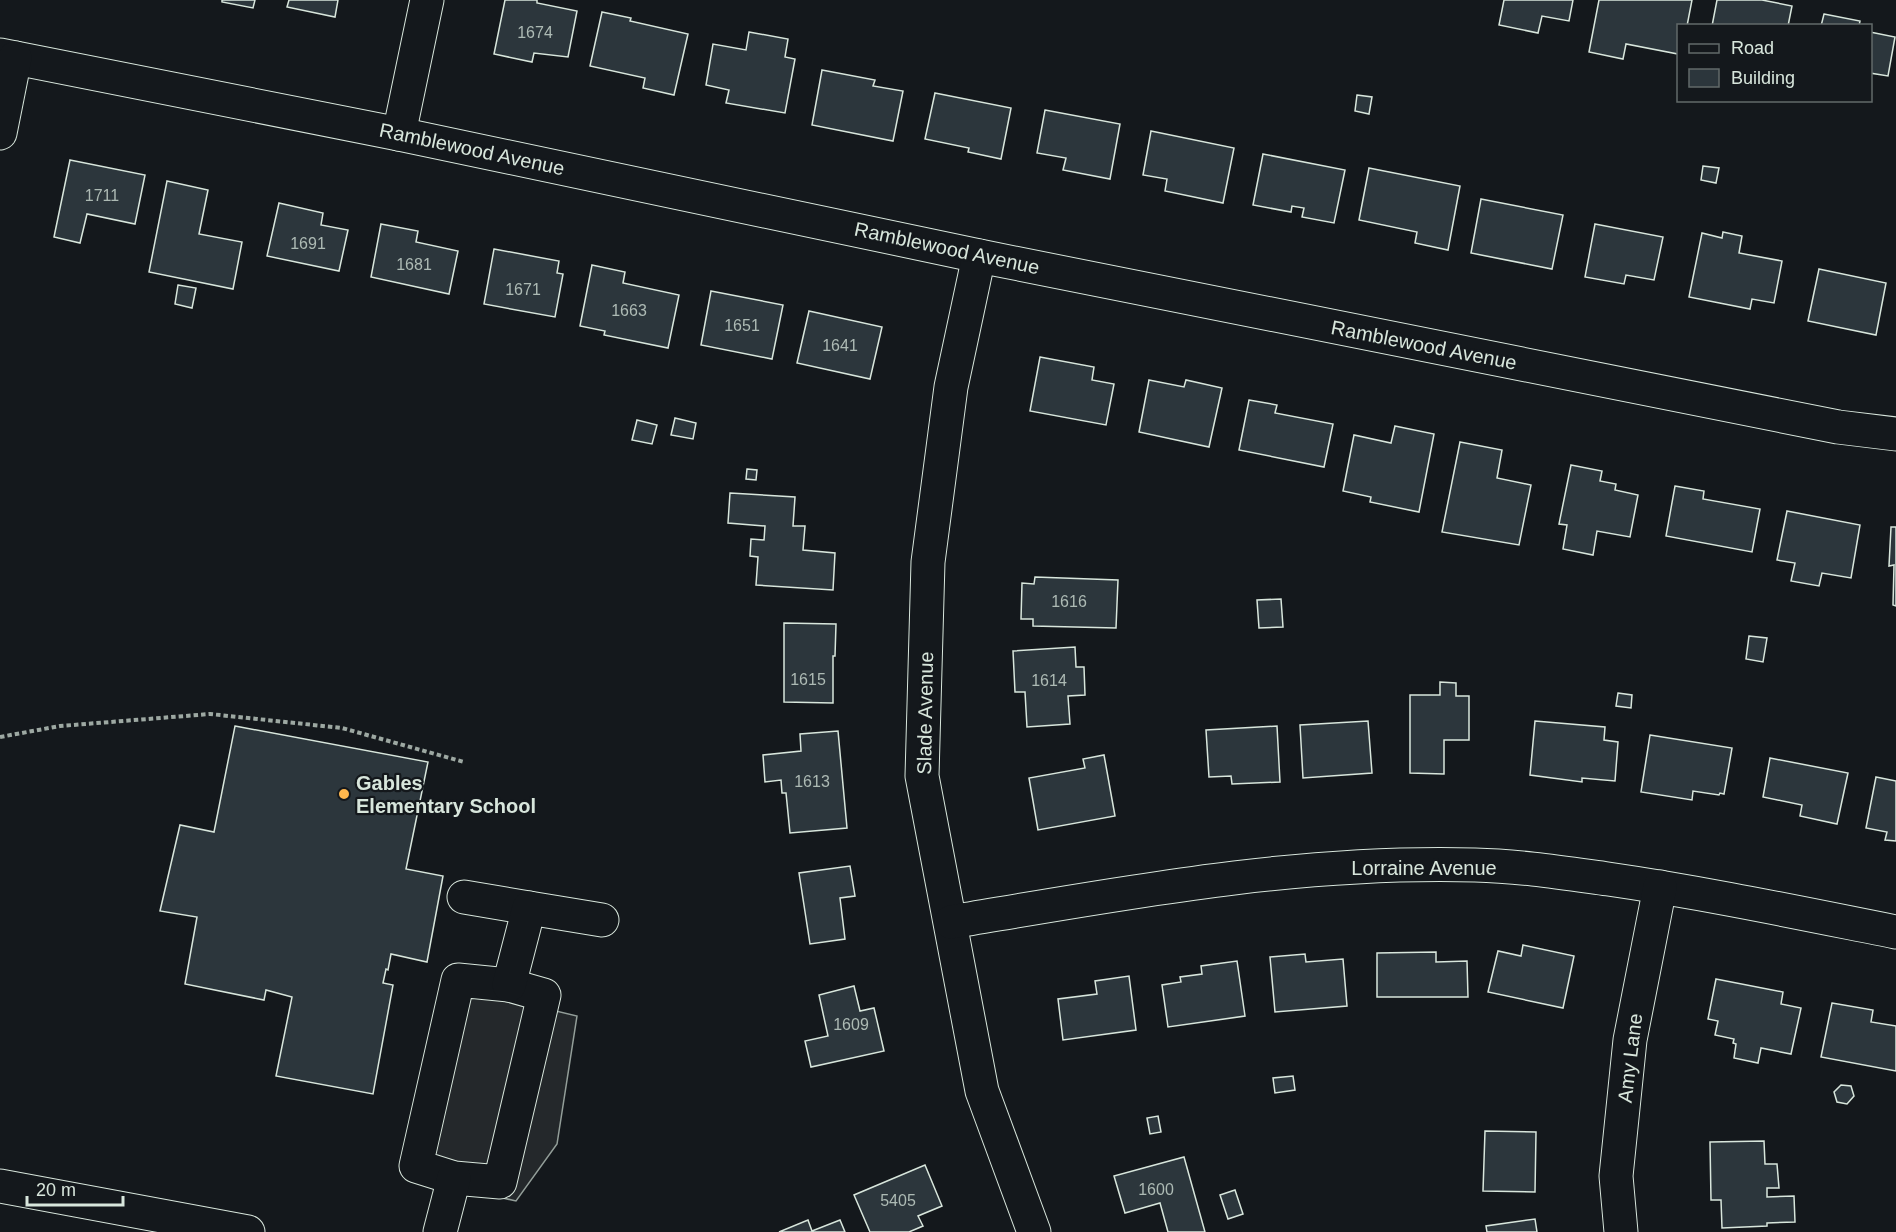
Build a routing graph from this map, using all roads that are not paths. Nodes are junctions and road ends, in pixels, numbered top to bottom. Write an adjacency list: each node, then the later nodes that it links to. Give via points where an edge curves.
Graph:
1 (427, 0): 4 (street)
2 (7, 56): 3 (street); 4 (street, Ramblewood Avenue)
3 (0, 133)
4 (399, 134): 5 (street, Ramblewood Avenue)
5 (979, 256): 6 (street, Ramblewood Avenue, via 1838,427); 11 (street, Slade Avenue, via 951,387 928,561 922,776)
6 (1896, 434)
7 (1660, 887): 11 (street, Lorraine Avenue, via 1559,872 1398,864 1290,871 1157,887); 12 (street, Lorraine Avenue); 19 (street, Amy Lane, via 1630,1040 1616,1176)
8 (464, 897): 9 (street)
9 (530, 908): 10 (street); 13 (street)
10 (602, 920)
11 (951, 922): 18 (street, Slade Avenue, via 982,1091)
12 (1896, 932)
13 (509, 985): 14 (street, via 544,995 500,1182); 14 (street, via 458,980 416,1166)
14 (454, 1178): 17 (street)
15 (0, 1186): 16 (street)
16 (248, 1232)
17 (440, 1232)
18 (1034, 1232)
19 (1621, 1232)

